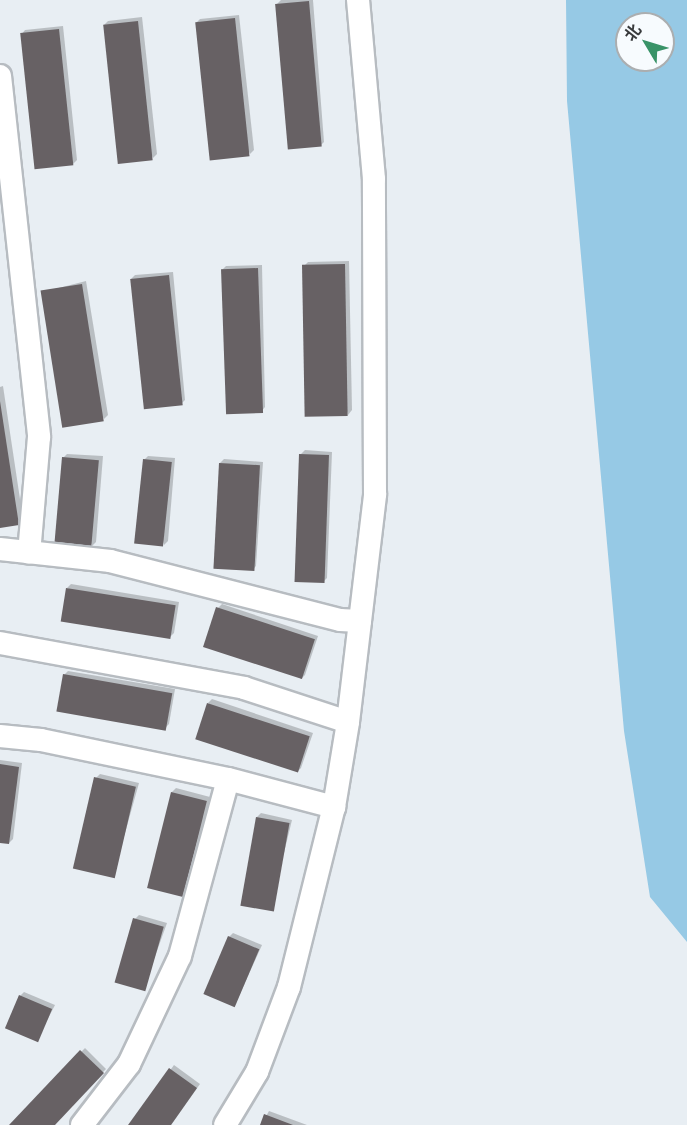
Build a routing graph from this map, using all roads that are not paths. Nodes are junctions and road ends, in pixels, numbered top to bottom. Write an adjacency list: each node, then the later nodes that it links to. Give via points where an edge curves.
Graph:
1 (358, 0): 5 (street, via 374,179 375,494)
2 (0, 76): 4 (street, via 39,437)
3 (0, 549): 4 (street)
4 (29, 552): 5 (street, via 110,561 340,620)
5 (360, 621): 7 (street)
6 (0, 642): 7 (street, via 244,688)
7 (348, 722): 10 (street)
8 (0, 736): 9 (street, via 40,740)
9 (228, 778): 10 (street); 11 (street, via 180,956 129,1064)
10 (334, 807): 12 (street, via 289,987 257,1072)
11 (82, 1125)
12 (225, 1125)

